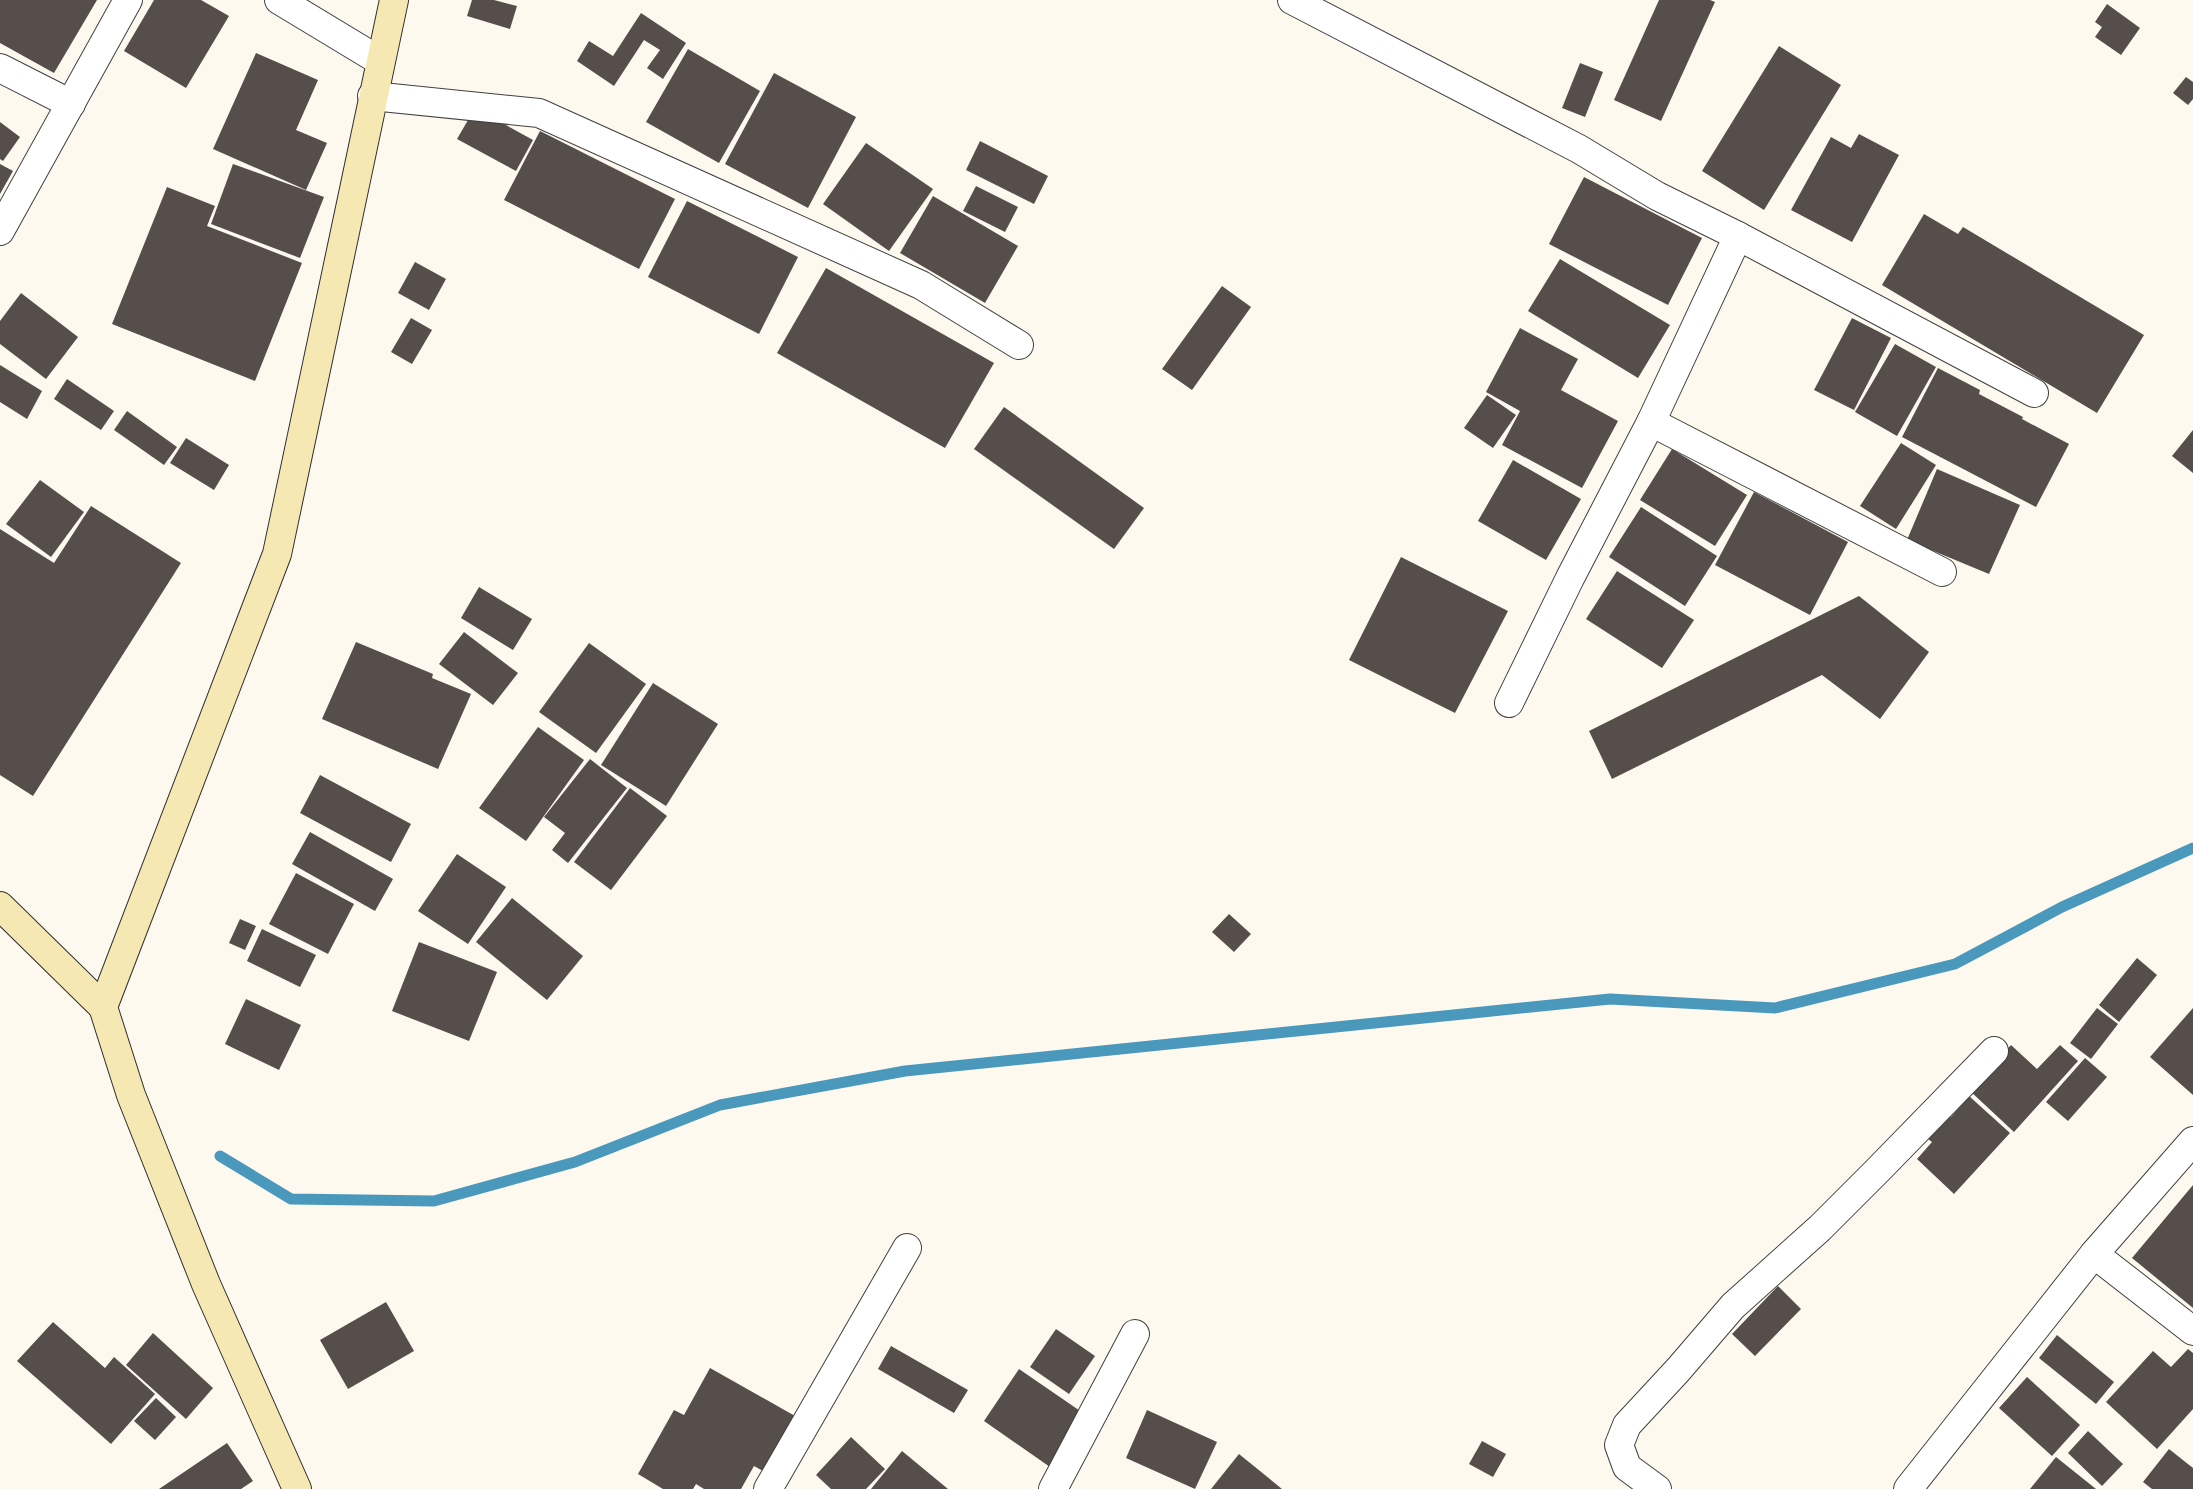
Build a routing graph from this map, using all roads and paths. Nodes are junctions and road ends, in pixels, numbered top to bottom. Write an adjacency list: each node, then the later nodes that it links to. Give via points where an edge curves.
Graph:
1 (128, 0): 8 (street)
2 (279, 0): 5 (street)
3 (394, 0): 5 (main road)
4 (1292, 0): 10 (street, via 1579,149 1657,196)
5 (380, 61): 7 (main road)
6 (0, 68): 8 (street)
7 (372, 96): 11 (street, via 539,113 921,285); 17 (main road, via 277,554)
8 (71, 104): 9 (street)
9 (0, 231)
10 (1738, 236): 12 (street); 13 (street)
11 (1019, 345)
12 (2034, 393)
13 (1651, 422): 14 (street); 15 (street)
14 (1942, 572)
15 (1509, 703)
16 (0, 906): 17 (main road)
17 (103, 1007): 24 (main road, via 131,1095 206,1284)
18 (1994, 1051): 27 (street, via 1846,1202 1733,1306 1627,1425 1619,1445 1627,1467)
19 (2193, 1141): 21 (street)
20 (907, 1248): 25 (street)
21 (2094, 1254): 22 (street); 28 (street)
22 (2193, 1331)
23 (1136, 1334): 26 (street)
24 (297, 1489)
25 (768, 1489)
26 (1053, 1489)
27 (1657, 1489)
28 (1908, 1489)

